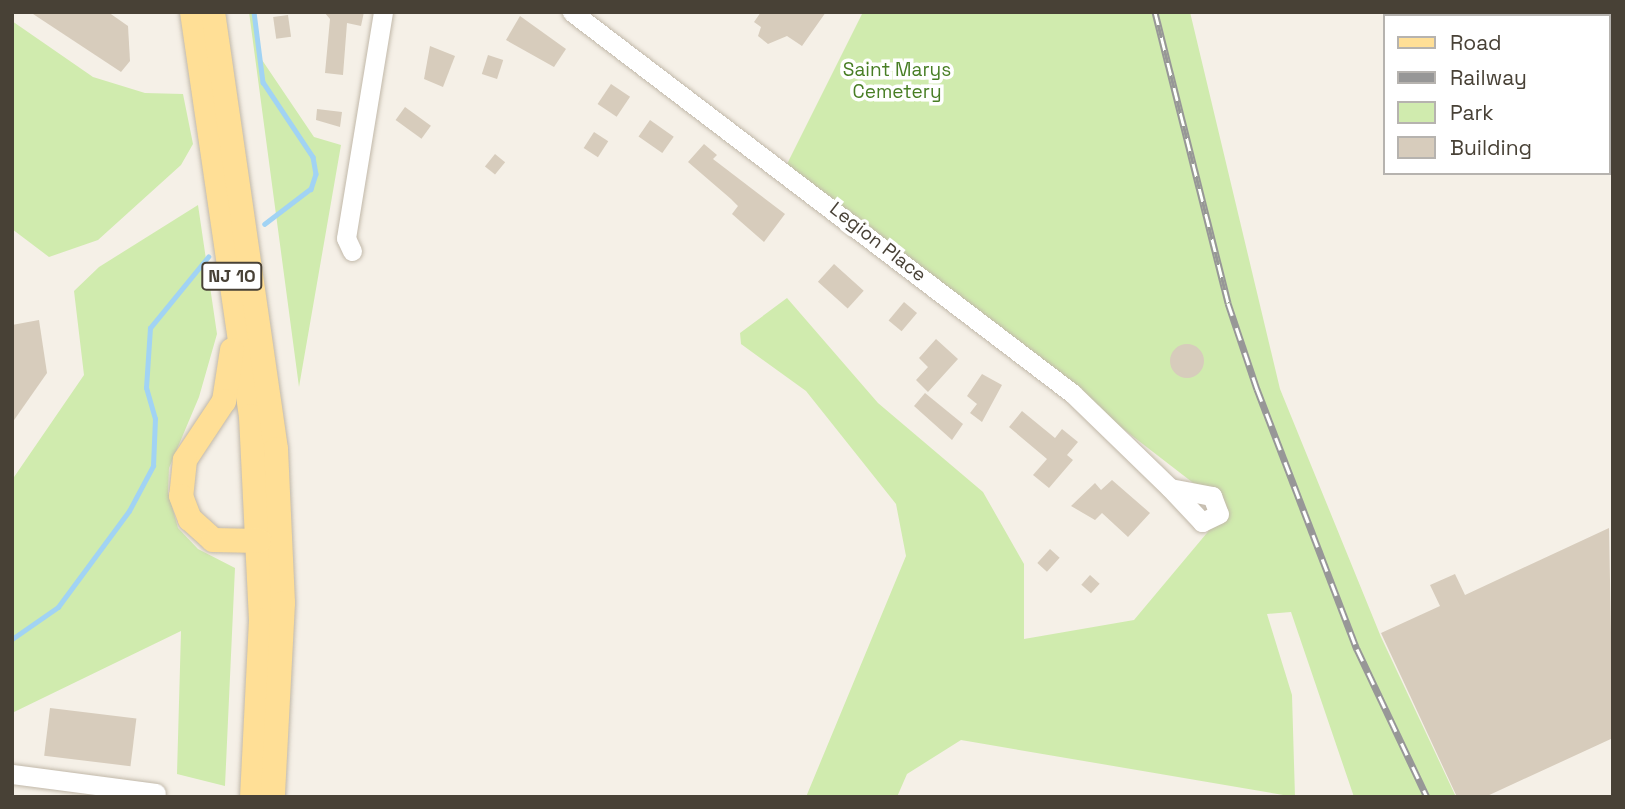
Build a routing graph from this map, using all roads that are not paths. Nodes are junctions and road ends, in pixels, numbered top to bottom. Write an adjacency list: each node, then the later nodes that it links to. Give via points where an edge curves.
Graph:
1 (192, 12): 6 (main road, NJ 10)
2 (213, 12): 13 (main road, NJ 10, via 276,449 283,603)
3 (383, 12): 5 (street, via 346,238)
4 (572, 12): 7 (street, Legion Place, via 1072,393)
5 (352, 251)
6 (234, 290): 8 (main road, NJ 10); 8 (main road, via 230,381 179,481 185,510 204,535 223,544)
7 (1170, 488)
8 (259, 541): 12 (main road, NJ 10)
9 (12, 774): 10 (street)
10 (84, 790): 11 (street)
11 (156, 793)
12 (252, 797)
13 (273, 797)

